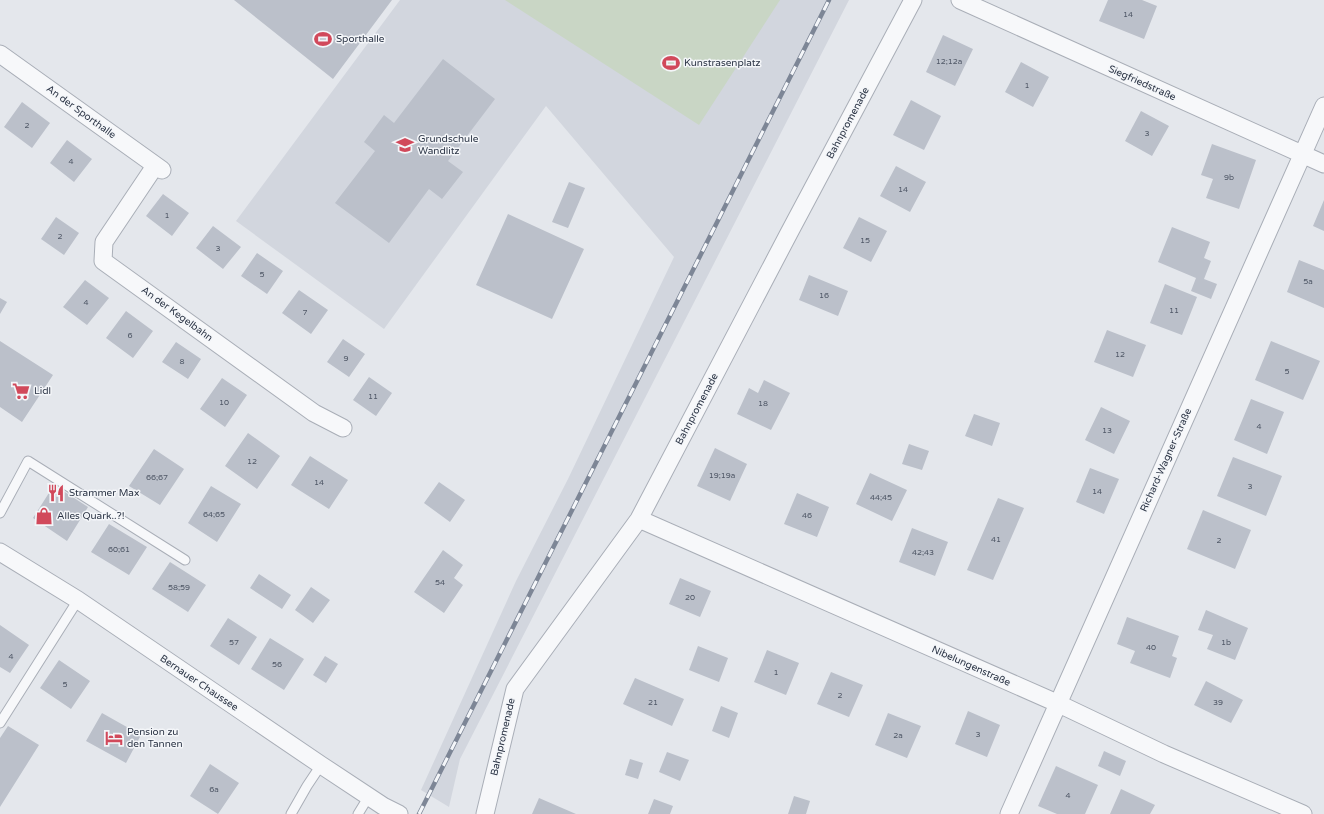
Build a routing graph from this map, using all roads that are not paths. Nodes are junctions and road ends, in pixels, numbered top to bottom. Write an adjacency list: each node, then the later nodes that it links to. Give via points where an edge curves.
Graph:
1 (914, 0): 10 (street, Bahnpromenade)
2 (960, 0): 5 (street, Siegfriedstraße)
3 (0, 54): 7 (street, An der Sporthalle)
4 (1324, 106): 5 (street, Richard-Wagner-Straße)
5 (1302, 155): 6 (street, Siegfriedstraße); 14 (street, Richard-Wagner-Straße)
6 (1324, 164)
7 (158, 168): 8 (street, An der Kegelbahn, via 104,242 103,261 314,413)
8 (343, 428)
9 (0, 513): 12 (lane, via 28,461)
10 (639, 519): 14 (street, Nibelungenstraße); 21 (street, Bahnpromenade, via 515,689)
11 (0, 552): 13 (street, Bernauer Chaussee)
12 (185, 560)
13 (78, 600): 15 (lane); 16 (street, Bernauer Chaussee)
14 (1059, 704): 22 (street, Richard-Wagner-Straße); 23 (street, Nibelungenstraße, via 1164,754)
15 (0, 724)
16 (321, 765): 17 (street, Bernauer Chaussee); 18 (lane)
17 (369, 796): 19 (lane); 20 (street, Bernauer Chaussee)
18 (291, 814)
19 (358, 814)
20 (399, 814)
21 (485, 814)
22 (1009, 814)
23 (1303, 814)

